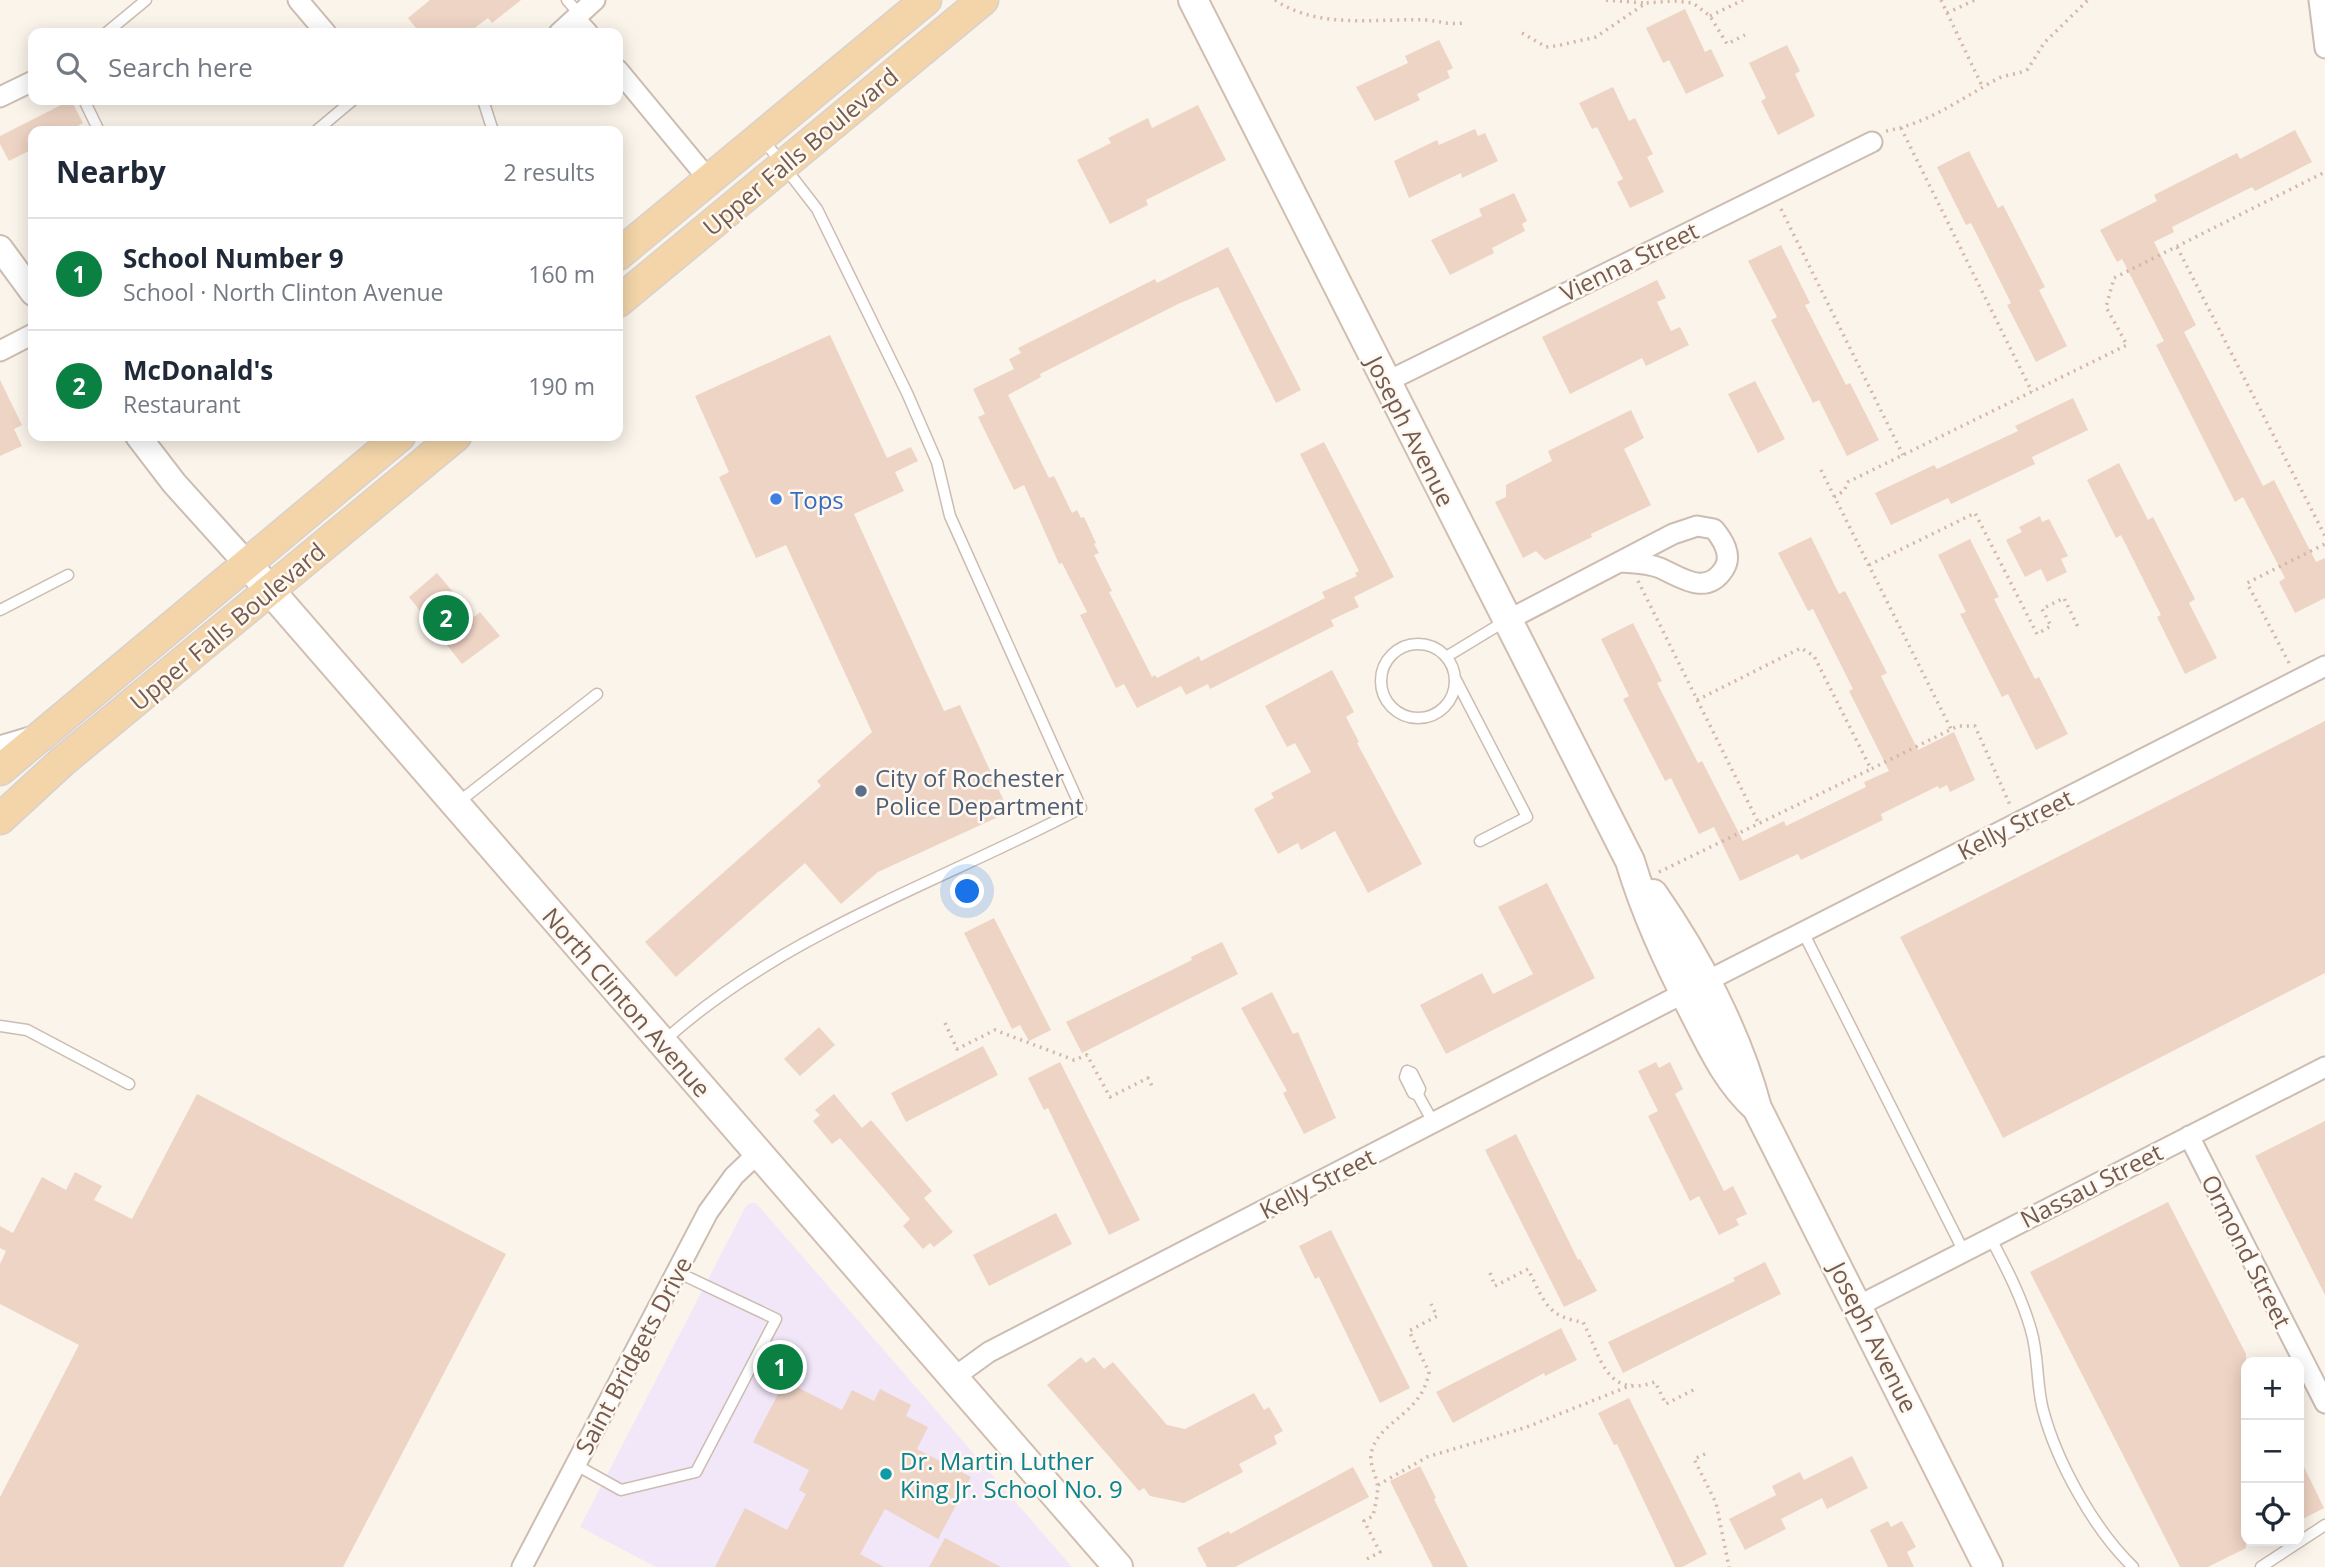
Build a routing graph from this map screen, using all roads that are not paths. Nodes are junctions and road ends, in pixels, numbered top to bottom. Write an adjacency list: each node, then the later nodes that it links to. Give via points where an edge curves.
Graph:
1 (146, 0): 9 (lane)
2 (298, 0): 10 (street)
3 (595, 0): 8 (street)
4 (926, 0): 21 (main road, Upper Falls Boulevard)
5 (983, 0): 23 (main road, Upper Falls Boulevard)
6 (1193, 0): 31 (main road, Joseph Avenue)
7 (2319, 0): 11 (street)
8 (577, 17)
9 (112, 28)
10 (322, 28)
11 (2325, 48)
12 (623, 75): 24 (street)
13 (28, 83): 14 (street)
14 (0, 97)
15 (86, 105): 18 (lane)
16 (347, 105): 19 (lane)
17 (485, 105): 20 (lane)
18 (97, 126)
19 (322, 126)
20 (491, 126)
21 (761, 137): 23 (lane); 24 (main road, Upper Falls Boulevard)
22 (1875, 137): 31 (street, Vienna Street)
23 (784, 164): 28 (main road, Upper Falls Boulevard); 54 (lane, via 817,209 907,393 937,462 950,516 1081,808 840,923 713,998)
24 (709, 180): 26 (main road, Upper Falls Boulevard)
25 (0, 248): 27 (street)
26 (623, 251)
27 (28, 286)
28 (623, 298)
29 (28, 337): 30 (street)
30 (0, 351)
31 (1386, 382): 40 (main road, Joseph Avenue)
32 (142, 441): 36 (street, North Clinton Avenue)
33 (394, 441): 36 (main road, Upper Falls Boulevard)
34 (450, 441): 38 (main road, Upper Falls Boulevard)
35 (1625, 562): 35 (street, via 1673,534 1697,526 1714,528 1727,554 1726,567 1703,584 1691,584 1658,567); 40 (street)
36 (247, 564): 38 (main road, North Clinton Avenue); 45 (main road, Upper Falls Boulevard)
37 (68, 575): 39 (lane)
38 (270, 590): 48 (main road, North Clinton Avenue); 49 (main road, Upper Falls Boulevard)
39 (0, 610)
40 (1508, 620): 41 (lane); 52 (main road, Joseph Avenue)
41 (1446, 657): 43 (lane); 43 (lane, via 1432,646 1420,644 1395,650 1381,672 1383,698 1402,715 1425,718 1446,706)
42 (2325, 666): 51 (street, Kelly Street)
43 (1455, 678): 50 (lane, via 1527,817)
44 (597, 695): 48 (lane)
45 (52, 724): 46 (street, via 31,737); 47 (main road, Upper Falls Boulevard)
46 (0, 746)
47 (0, 770)
48 (456, 804): 54 (main road, North Clinton Avenue)
49 (0, 819)
50 (1480, 841)
51 (1803, 932): 52 (street, Kelly Street); 62 (lane)
52 (1694, 987): 58 (street, Kelly Street); 64 (main road, Joseph Avenue, via 1740,1057 1757,1108)
53 (0, 1026): 56 (lane, via 27,1030)
54 (662, 1042): 60 (main road, North Clinton Avenue)
55 (2325, 1067): 59 (street, Nassau Street)
56 (129, 1084)
57 (1418, 1095): 58 (lane)
58 (1433, 1122): 65 (street, Kelly Street, via 989,1352)
59 (2189, 1136): 61 (street, Nassau Street); 66 (street, Ormond Street)
60 (758, 1153): 63 (street, Saint Bridgets Drive, via 716,1199); 65 (main road, North Clinton Avenue)
61 (1990, 1237): 62 (street, Nassau Street); 72 (lane, via 2032,1332 2042,1409 2059,1455 2109,1544)
62 (1963, 1250): 64 (street, Nassau Street)
63 (677, 1272): 67 (street, Saint Bridgets Drive); 67 (lane, via 776,1319 696,1472 621,1490)
64 (1858, 1306): 71 (main road, Joseph Avenue)
65 (953, 1378): 70 (main road, North Clinton Avenue)
66 (2325, 1402)
67 (576, 1465): 69 (street, Saint Bridgets Drive)
68 (2325, 1525): 73 (lane)
69 (522, 1567)
70 (1118, 1567)
71 (1989, 1567)
72 (2133, 1567)
73 (2260, 1567)

